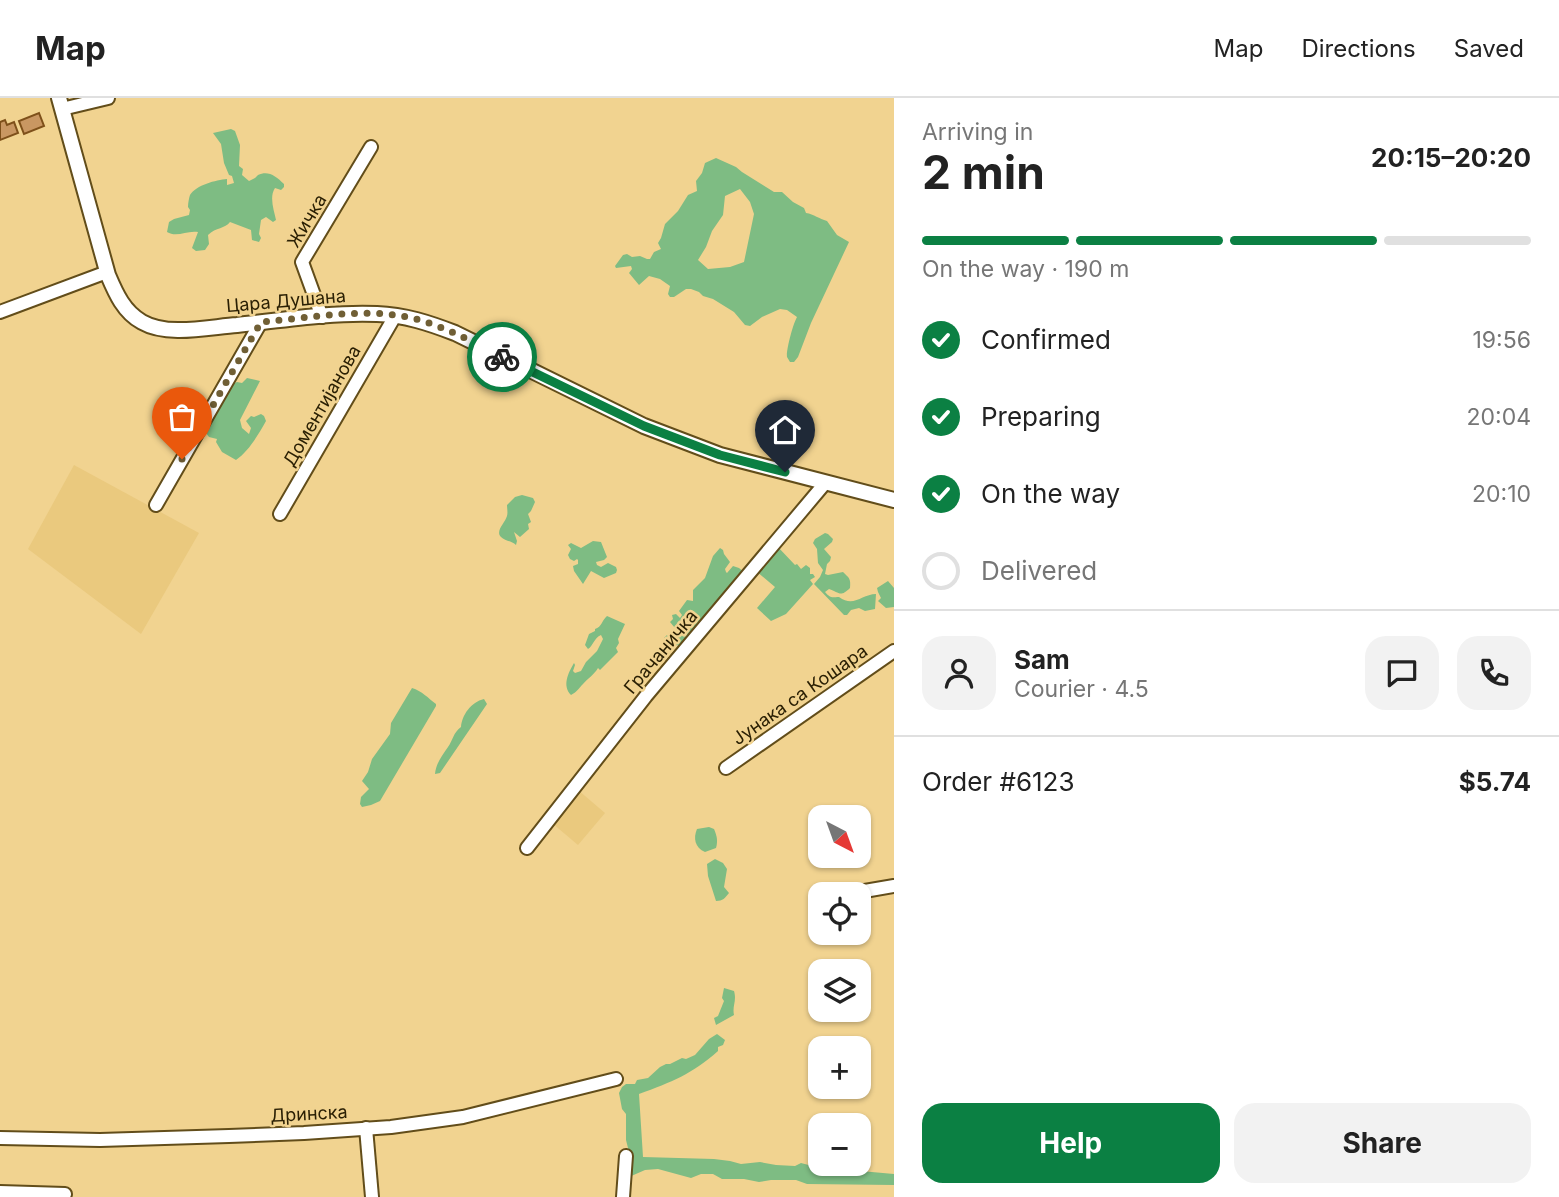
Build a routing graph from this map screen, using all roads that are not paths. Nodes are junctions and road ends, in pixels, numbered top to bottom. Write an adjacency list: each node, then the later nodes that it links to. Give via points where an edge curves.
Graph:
1 (108, 98): 2 (street)
2 (60, 104): 4 (street, Цара Душана)
3 (371, 147): 7 (street, Жичка, via 302,262)
4 (107, 272): 5 (street); 8 (street, Цара Душана, via 126,309 143,323 174,330)
5 (0, 312)
6 (395, 316): 7 (street, Цара Душана); 9 (street, Цара Душана, via 454,333 644,426 695,446); 12 (street, Доментијанова)
7 (322, 317): 8 (street, Цара Душана)
8 (261, 322): 11 (street)
9 (826, 482): 10 (street, Цара Душана); 15 (street, Грачаничка, via 671,665)
10 (893, 498)
11 (156, 505)
12 (280, 514)
13 (894, 651): 14 (street, Јунака са Кошара)
14 (726, 768)
15 (527, 848)
16 (894, 886): 17 (street)
17 (871, 890)
18 (616, 1079): 19 (street, Дринска, via 463,1117)
19 (366, 1128): 20 (street, Дринска, via 100,1139); 24 (street)
20 (0, 1138)
21 (626, 1156): 25 (street)
22 (0, 1192): 23 (street)
23 (65, 1194)
24 (372, 1197)
25 (623, 1197)

